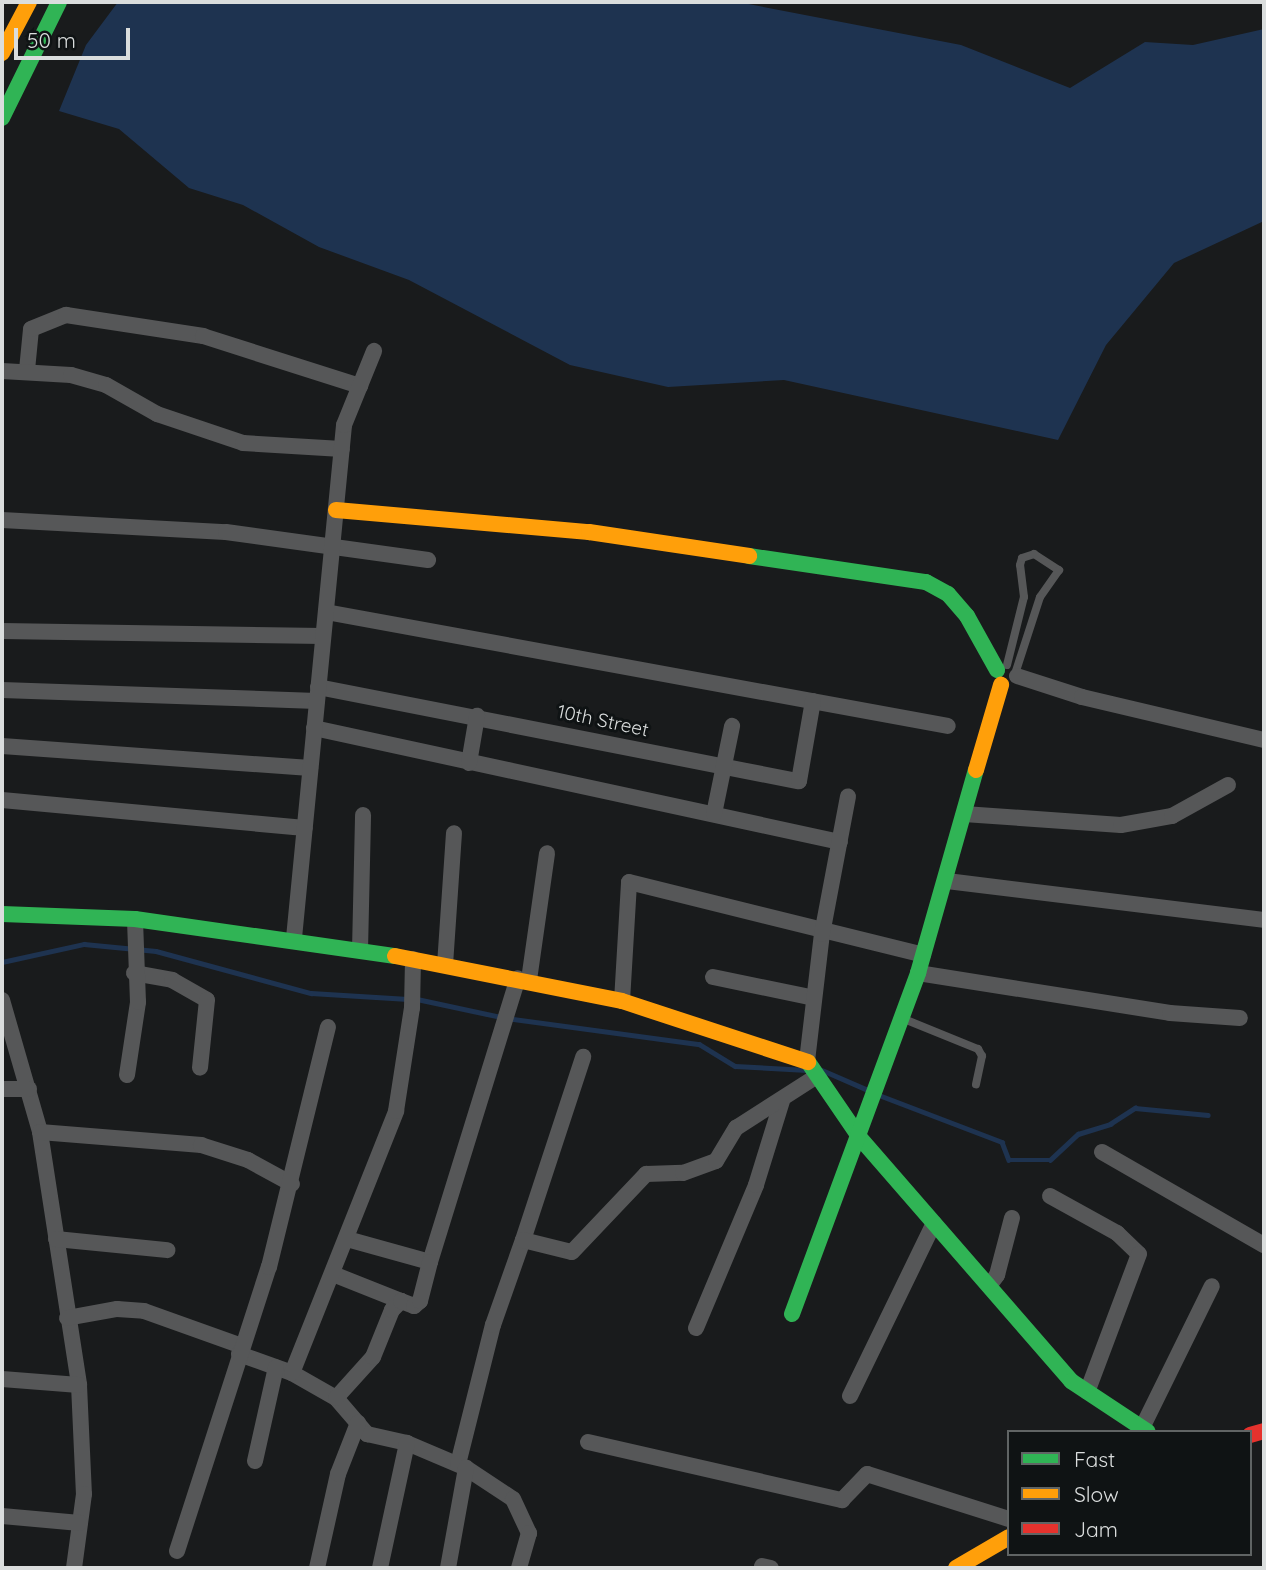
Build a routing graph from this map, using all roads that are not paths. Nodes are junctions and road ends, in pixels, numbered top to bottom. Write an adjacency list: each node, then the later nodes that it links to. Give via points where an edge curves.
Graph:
1 (29, 2): 3 (main road)
2 (58, 2): 4 (main road)
3 (2, 53)
4 (2, 118)
5 (374, 351): 8 (street)
6 (27, 370): 7 (street); 8 (street, via 31,329 66,315 203,336); 9 (street, via 106,386 157,414 243,443)
7 (2, 371)
8 (359, 386): 9 (street, via 344,425)
9 (342, 449): 10 (street)
10 (335, 510): 12 (street); 17 (main road, via 589,533 926,582 948,594)
11 (2, 520): 12 (street, via 226,532)
12 (332, 547): 13 (street); 14 (street)
13 (428, 560)
14 (326, 611): 16 (street); 20 (street)
15 (2, 631): 16 (street)
16 (323, 636): 19 (street)
17 (1008, 673): 17 (lane, via 1024,597 1020,565 1022,558 1034,554 1059,570 1040,597); 25 (street, via 1082,697); 34 (main road)
18 (2, 690): 19 (street, 10th Street)
19 (318, 694): 21 (street, 10th Street); 24 (street)
20 (813, 701): 23 (street); 29 (street, 10th Street, via 799,781)
21 (477, 716): 27 (street); 29 (street, 10th Street)
22 (732, 726): 29 (street)
23 (948, 726)
24 (314, 728): 27 (street); 28 (street)
25 (1264, 740)
26 (2, 746): 28 (street)
27 (469, 763): 33 (street)
28 (310, 768): 36 (street)
29 (725, 768): 33 (street)
30 (1228, 785): 34 (street, via 1172,816 1121,825)
31 (848, 796): 38 (street)
32 (2, 800): 36 (street)
33 (714, 814): 38 (street)
34 (964, 814): 40 (main road)
35 (363, 815): 46 (street)
36 (304, 828): 45 (street)
37 (454, 833): 49 (street)
38 (839, 842): 44 (street)
39 (547, 853): 53 (street)
40 (947, 881): 43 (street); 47 (main road)
41 (2, 914): 42 (main road)
42 (135, 919): 45 (main road); 50 (street)
43 (1264, 920)
44 (822, 933): 47 (street); 54 (street); 55 (street, via 723,902 629,882)
45 (294, 937): 46 (main road)
46 (360, 950): 48 (main road)
47 (923, 956): 51 (main road)
48 (413, 959): 49 (main road); 76 (street, via 412,1008 396,1111)
49 (445, 965): 53 (main road)
50 (133, 966): 61 (street, via 172,980 206,1000); 63 (street, via 138,1002)
51 (918, 973): 57 (main road); 58 (street, via 1170,1013)
52 (713, 977): 54 (street)
53 (523, 979): 55 (main road); 80 (street, via 509,1008)
54 (814, 998): 62 (street)
55 (622, 1001): 62 (main road)
56 (3, 1007): 66 (street)
57 (901, 1018): 64 (lane, via 978,1049 982,1056); 69 (main road)
58 (1240, 1018)
59 (328, 1027): 71 (street)
60 (583, 1057): 77 (street)
61 (200, 1068)
62 (812, 1069): 67 (street); 69 (main road)
63 (127, 1076)
64 (976, 1084)
65 (2, 1089): 66 (street)
66 (29, 1089): 68 (street)
67 (782, 1101): 77 (street, via 736,1128 716,1161 683,1172 646,1174 572,1252); 87 (street, via 756,1185)
68 (40, 1132): 71 (street, via 201,1145 248,1160); 75 (street)
69 (860, 1138): 74 (main road); 85 (main road)
70 (1102, 1152): 78 (street)
71 (292, 1184): 88 (street)
72 (1050, 1196): 93 (street, via 1117,1233 1139,1254)
73 (1012, 1218): 82 (street, via 997,1275)
74 (934, 1223): 82 (main road); 94 (street)
75 (56, 1239): 79 (street); 86 (street)
76 (347, 1239): 80 (street); 81 (street)
77 (523, 1240): 101 (street, via 494,1325)
78 (1264, 1245)
79 (167, 1250)
80 (429, 1262): 84 (street, via 420,1301 414,1306)
81 (333, 1274): 84 (street); 90 (street)
82 (989, 1286): 93 (main road, via 1071,1381)
83 (1212, 1286): 97 (street)
84 (401, 1301): 95 (street, via 373,1357)
85 (792, 1314)
86 (67, 1318): 88 (street, via 117,1309 144,1311); 92 (street)
87 (696, 1328)
88 (241, 1350): 89 (street); 106 (street)
89 (276, 1367): 90 (street); 100 (street)
90 (292, 1373): 95 (street)
91 (2, 1379): 92 (street)
92 (79, 1385): 104 (street)
93 (1087, 1392): 97 (main road)
94 (850, 1396)
95 (336, 1398): 96 (street)
96 (358, 1423): 99 (street, via 367,1434); 108 (street, via 338,1474)
97 (1145, 1430)
98 (588, 1442): 103 (street, via 842,1500 867,1474)
99 (407, 1443): 101 (street); 109 (street)
100 (255, 1461)
101 (462, 1466): 110 (street); 111 (street, via 513,1499 529,1532)
102 (2, 1516): 104 (street)
103 (1007, 1519)
104 (80, 1523): 107 (street)
105 (1007, 1538): 112 (main road)
106 (177, 1551)
107 (74, 1568)
108 (317, 1568)
109 (380, 1568)
110 (448, 1568)
111 (519, 1568)
112 (956, 1568)

